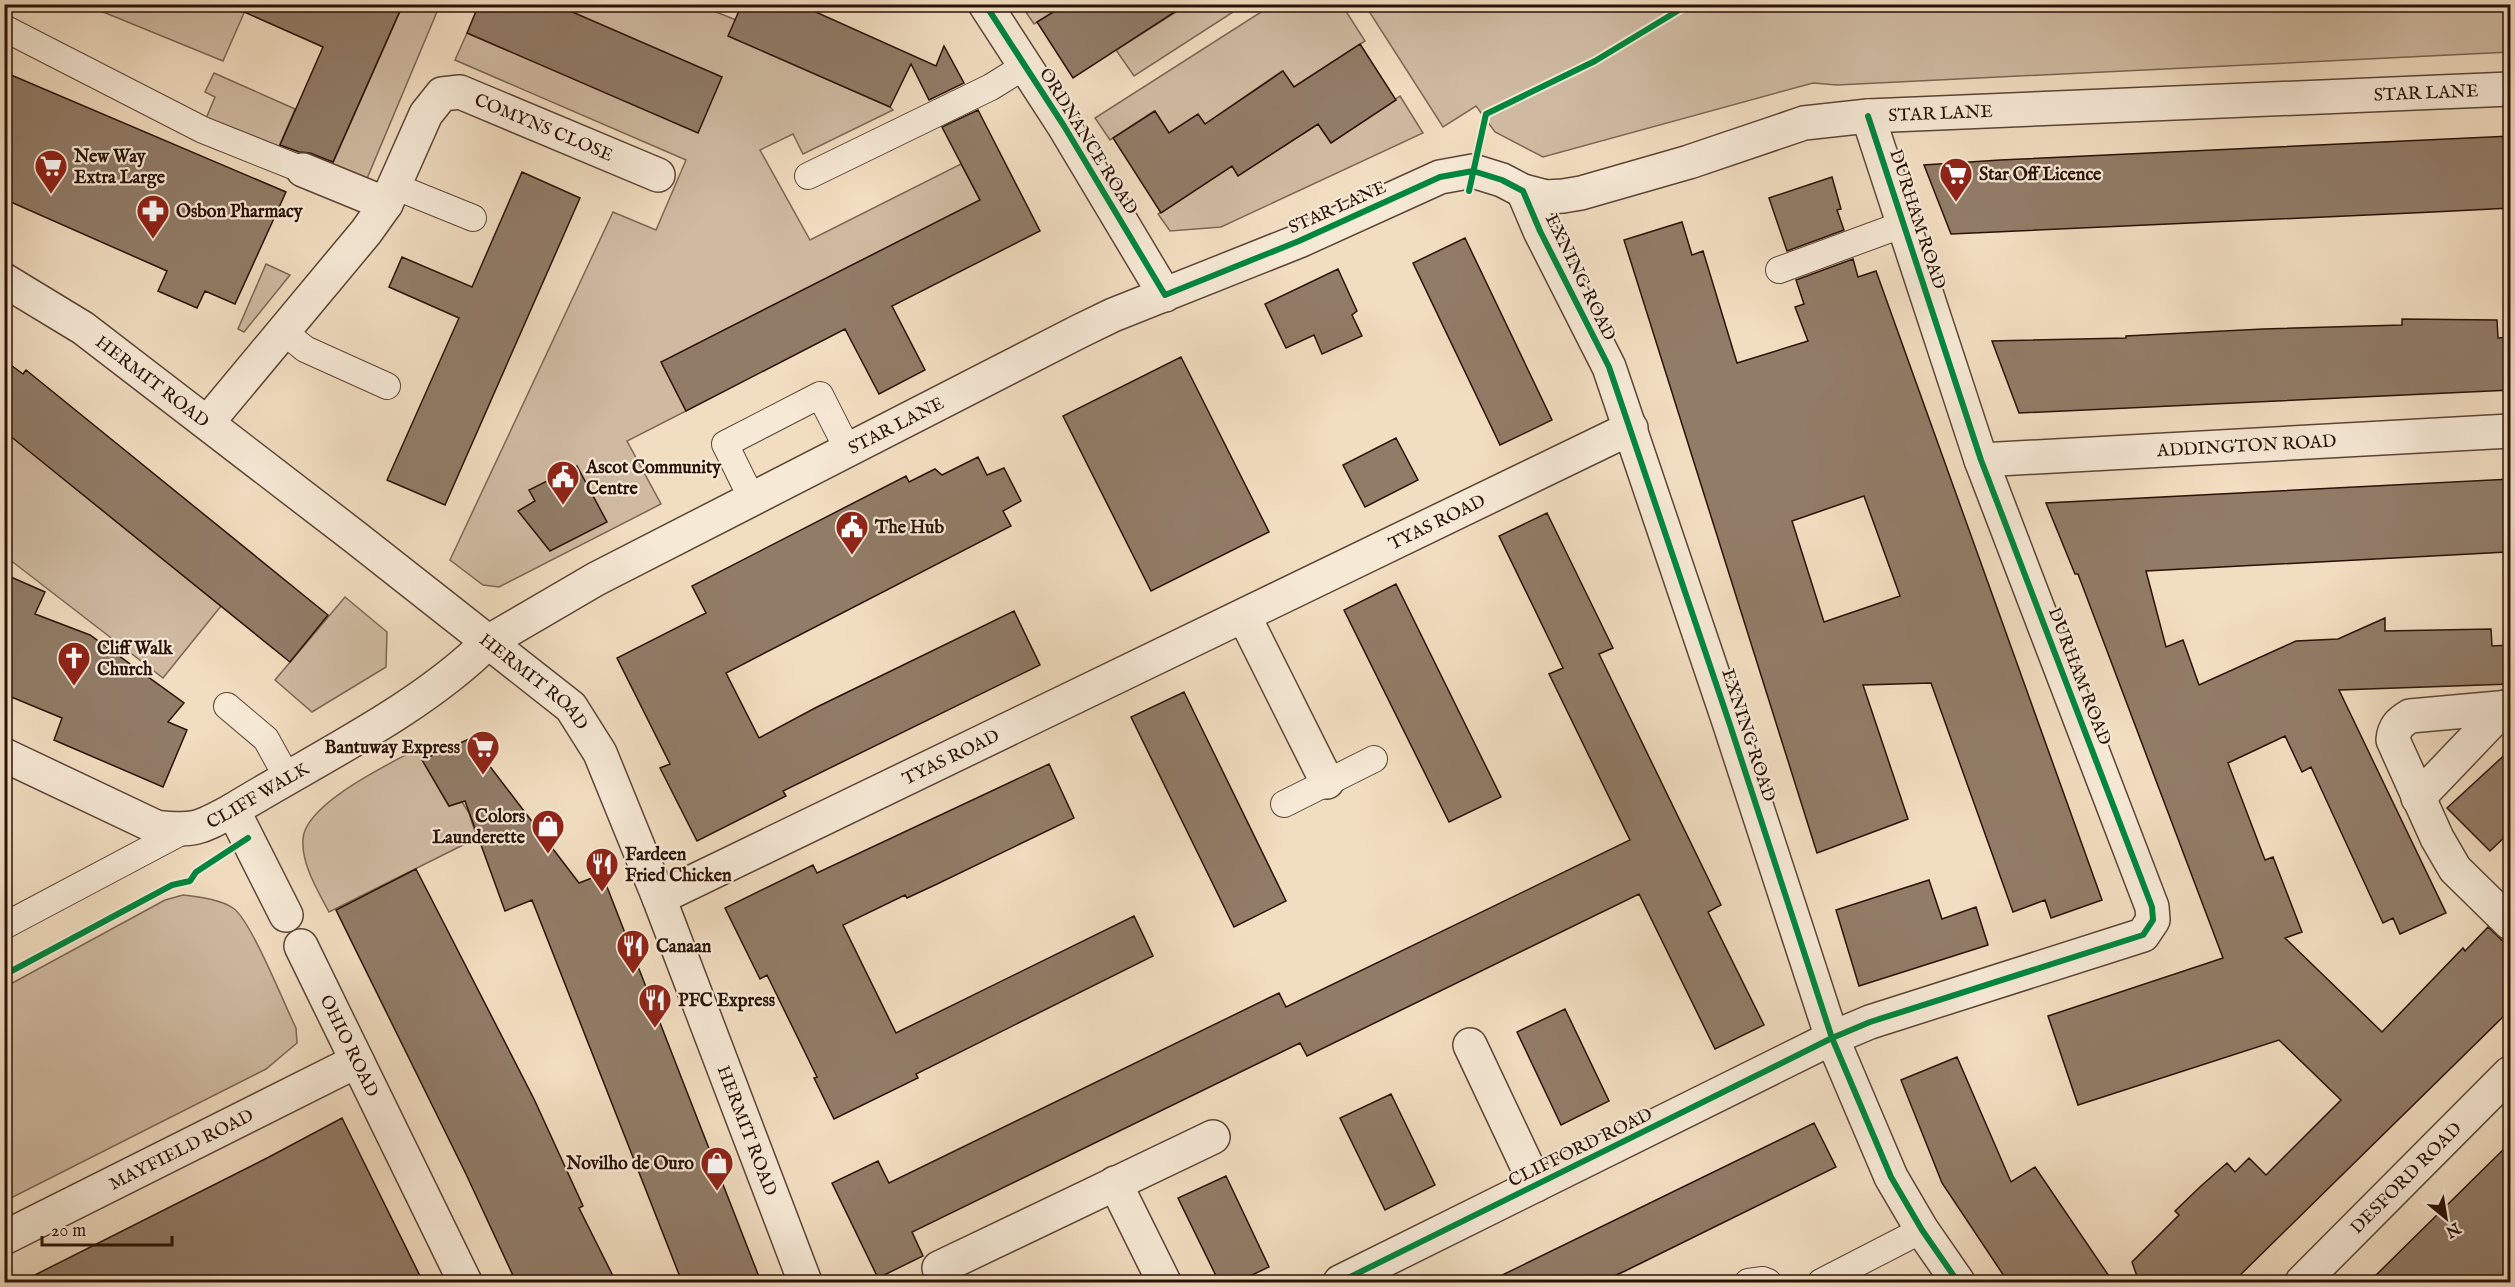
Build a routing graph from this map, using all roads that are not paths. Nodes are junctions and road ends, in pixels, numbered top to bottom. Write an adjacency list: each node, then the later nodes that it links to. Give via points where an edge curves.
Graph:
1 (985, 4): 3 (street, ORDNANCE ROAD)
2 (4, 28): 6 (lane, via 203,129)
3 (1025, 66): 8 (lane, via 991,87); 15 (street, ORDNANCE ROAD)
4 (2511, 89): 5 (street, STAR LANE)
5 (1869, 116): 9 (street, STAR LANE, via 1804,123 1581,193 1546,197); 12 (street, DURHAM ROAD)
6 (303, 170): 10 (street)
7 (658, 175): 10 (street, COMYNS CLOSE, via 460,92 442,94 426,114)
8 (808, 176)
9 (1523, 191): 15 (street, STAR LANE, via 1473,171 1440,177 1299,241); 19 (street, EXNING ROAD, via 1609,367)
10 (390, 195): 11 (lane); 16 (street, COMYNS CLOSE, via 366,232)
11 (473, 218)
12 (1904, 224): 13 (lane); 22 (street, DURHAM ROAD)
13 (1779, 270)
14 (4, 280): 18 (street, HERMIT ROAD, via 83,328)
15 (1165, 295): 21 (street, STAR LANE, via 1089,327)
16 (283, 331): 17 (lane, via 305,349); 18 (street, COMYNS CLOSE)
17 (387, 386)
18 (207, 423): 25 (street, HERMIT ROAD)
19 (1630, 429): 24 (street, TYAS ROAD); 41 (street, EXNING ROAD)
20 (2511, 431): 22 (street, ADDINGTON ROAD)
21 (848, 450): 23 (street, STAR LANE); 23 (lane, via 820,395 725,444)
22 (1981, 460): 41 (street, DURHAM ROAD, via 2152,907 2153,920 2143,935 1870,1022)
23 (752, 499): 25 (street, STAR LANE, via 596,579)
24 (1244, 616): 31 (street); 36 (street, TYAS ROAD)
25 (488, 642): 30 (street, CLIFF WALK, via 459,669 396,713); 36 (street, HERMIT ROAD, via 571,707 589,732)
26 (227, 706): 30 (lane, via 266,739)
27 (2508, 707): 32 (street); 32 (street, via 2421,714 2401,721 2393,740)
28 (4, 755): 35 (street, CLIFF WALK, via 156,827)
29 (1374, 759): 31 (lane)
30 (287, 777): 34 (street, CLIFF WALK)
31 (1328, 782): 33 (lane)
32 (2418, 798): 38 (street, via 2455,869)
33 (1284, 804)
34 (233, 810): 35 (street, CLIFF WALK, via 206,825); 37 (street)
35 (183, 831): 39 (lane)
36 (659, 898): 52 (street, HERMIT ROAD)
37 (286, 915)
38 (2511, 923)
39 (4, 926)
40 (301, 946): 43 (street, OHIO ROAD)
41 (1832, 1038): 47 (street, CLIFFORD ROAD); 48 (street, EXNING ROAD, via 1891,1177)
42 (1470, 1045): 47 (street, CLIFFORD ROAD)
43 (357, 1061): 49 (street, MAYFIELD ROAD); 51 (street, OHIO ROAD)
44 (2511, 1073): 59 (street, DESFORD ROAD)
45 (1213, 1137): 46 (street)
46 (1115, 1183): 50 (street); 53 (street)
47 (1536, 1185): 54 (street, CLIFFORD ROAD)
48 (1922, 1230): 57 (lane); 58 (street, EXNING ROAD)
49 (4, 1238)
50 (939, 1268)
51 (465, 1282)
52 (805, 1282)
53 (1164, 1282)
54 (1340, 1282)
55 (1748, 1282): 56 (lane)
56 (1767, 1282)
57 (1821, 1282)
58 (1958, 1282)
59 (2302, 1282)

